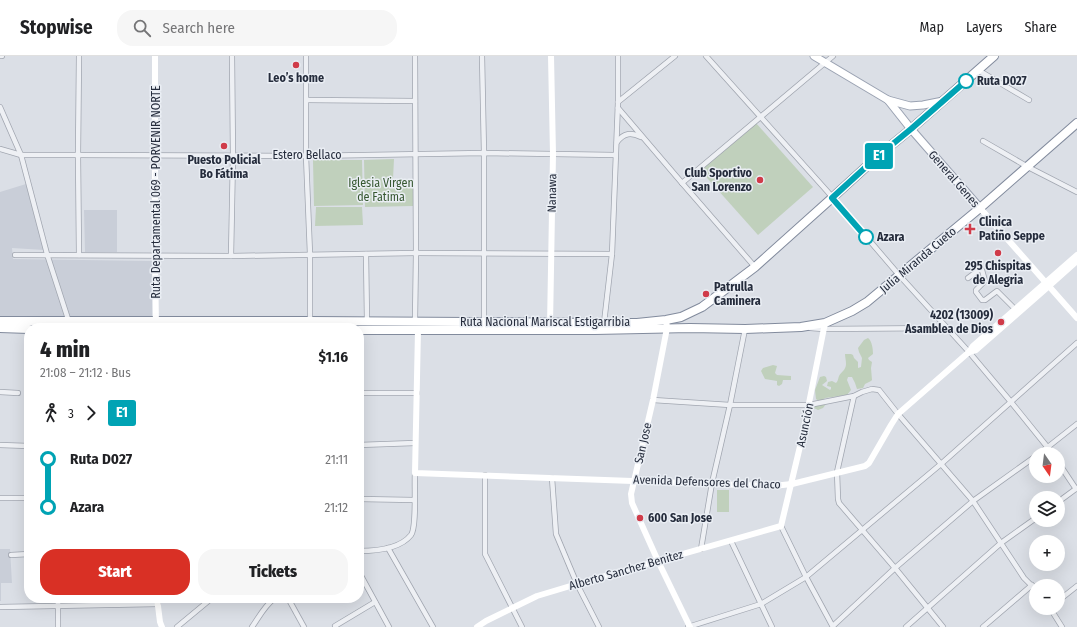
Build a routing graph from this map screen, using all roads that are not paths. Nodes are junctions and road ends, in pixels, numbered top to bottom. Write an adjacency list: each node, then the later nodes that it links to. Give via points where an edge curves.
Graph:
1 (78, 56): 35 (street)
2 (155, 56): 36 (street, Ruta Departamental 069 - PORVENIR NORTE)
3 (232, 56): 37 (street)
4 (306, 56): 16 (street)
5 (416, 56): 19 (street)
6 (482, 56): 30 (street)
7 (551, 56): 32 (street, Nanawa)
8 (618, 56): 21 (street)
9 (675, 56): 21 (street)
10 (706, 56): 23 (street)
11 (814, 56): 14 (main road)
12 (833, 56): 14 (street)
13 (994, 56): 15 (highway, Ruta Nacional Mariscal Estigarribia)
14 (826, 62): 17 (main road); 23 (street)
15 (978, 70): 18 (street); 20 (highway, Ruta Nacional Mariscal Estigarribia)
16 (306, 100): 19 (street); 38 (street)
17 (888, 100): 20 (main road, via 910,106); 25 (main road, General Genes)
18 (1028, 100)
19 (415, 101): 31 (street)
20 (943, 101): 25 (highway, Ruta Nacional Mariscal Estigarribia)
21 (618, 105): 26 (street); 28 (street)
22 (0, 107): 34 (street)
23 (761, 117): 40 (street); 42 (street)
24 (1077, 123): 39 (highway, Julia Miranda Cueto)
25 (911, 129): 42 (highway, Ruta Nacional Mariscal Estigarribia); 43 (main road, General Genes)
26 (644, 138): 28 (street, via 630,134 622,136); 40 (street)
27 (983, 141): 39 (street)
28 (617, 142): 33 (street)
29 (0, 149): 34 (street, Estero Bellaco)
30 (484, 153): 31 (street, Estero Bellaco); 32 (street, Estero Bellaco); 50 (street)
31 (416, 154): 38 (street, Estero Bellaco); 44 (street)
32 (553, 154): 33 (street, Estero Bellaco); 51 (street, Nanawa)
33 (615, 154): 52 (street)
34 (21, 155): 35 (street, Estero Bellaco); 46 (street)
35 (78, 155): 36 (street, Estero Bellaco); 47 (street)
36 (156, 156): 37 (street, Estero Bellaco); 53 (street, Ruta Departamental 069 - PORVENIR NORTE)
37 (233, 156): 38 (street, Estero Bellaco); 55 (street)
38 (306, 156): 48 (street)
39 (1028, 167): 41 (street); 43 (highway, Julia Miranda Cueto)
40 (682, 184): 57 (street)
41 (1077, 192)
42 (832, 198): 57 (highway, Ruta Nacional Mariscal Estigarribia); 58 (street)
43 (980, 208): 58 (highway, Julia Miranda Cueto); 60 (street, General Genes)
44 (416, 253): 49 (street); 50 (street); 67 (street)
45 (15, 254): 46 (street)
46 (47, 254): 47 (street); 66 (street)
47 (79, 254): 53 (street)
48 (310, 254): 49 (street); 55 (street); 71 (street)
49 (366, 254): 65 (street)
50 (485, 254): 51 (street); 68 (street)
51 (551, 254): 52 (street); 75 (street, Nanawa)
52 (612, 254): 73 (street)
53 (155, 255): 55 (street); 70 (street, Ruta Departamental 069 - PORVENIR NORTE)
54 (1077, 255): 60 (street, Avenida Defensores del Chaco)
55 (231, 256)
56 (1077, 261): 60 (street, Avenida Defensores del Chaco)
57 (755, 266): 62 (highway, Ruta Nacional Mariscal Estigarribia, via 722,293)
58 (899, 275): 76 (highway, Julia Miranda Cueto, via 867,302); 81 (street)
59 (968, 278): 61 (street, via 982,270 985,281 976,292 982,300 997,291)
60 (1048, 285): 61 (street, Avenida Defensores del Chaco); 63 (street, General Genes); 85 (street, Avenida Defensores del Chaco, via 976,350)
61 (1015, 309): 85 (street, Avenida Defensores del Chaco)
62 (686, 315): 74 (highway, Ruta Nacional Mariscal Estigarribia); 79 (highway)
63 (1077, 318)
64 (0, 321): 66 (highway, Ruta Nacional Mariscal Estigarribia)
65 (367, 321): 67 (highway, Ruta Nacional Mariscal Estigarribia); 72 (highway, Ruta Nacional Mariscal Estigarribia)
66 (69, 322): 69 (highway, Ruta Nacional Mariscal Estigarribia)
67 (415, 322): 68 (highway, Ruta Nacional Mariscal Estigarribia)
68 (484, 322): 75 (highway, Ruta Nacional Mariscal Estigarribia)
69 (98, 323)
70 (156, 323)
71 (310, 323)
72 (329, 323)
73 (604, 323): 74 (highway, Ruta Nacional Mariscal Estigarribia); 75 (highway, Ruta Nacional Mariscal Estigarribia)
74 (667, 324): 75 (highway, Ruta Nacional Mariscal Estigarribia); 79 (highway, Julia Miranda Cueto); 91 (street, San Jose)
75 (550, 326): 83 (highway, Ruta Nacional Mariscal Estigarribia)
76 (824, 326): 80 (highway, Julia Miranda Cueto); 81 (street, Julia Miranda Cueto); 94 (street, Asunción)
77 (0, 328): 78 (highway)
78 (24, 328)
79 (690, 328): 80 (highway, Julia Miranda Cueto)
80 (745, 328): 93 (street)
81 (947, 328): 85 (street)
82 (364, 330): 83 (highway, Ruta Nacional Mariscal Estigarribia)
83 (418, 330): 89 (street)
84 (1077, 343): 92 (street)
85 (969, 352): 92 (street); 95 (street, Avenida Defensores del Chaco)
86 (0, 392): 87 (street)
87 (18, 393)
88 (364, 393): 89 (street)
89 (417, 393): 97 (street)
90 (854, 396): 94 (street); 95 (street, via 872,389 879,390); 105 (street)
91 (653, 400): 93 (street); 110 (street, San Jose)
92 (1011, 402): 101 (street); 104 (street)
93 (730, 405): 94 (street); 111 (street)
94 (809, 405): 112 (street, Asunción)
95 (898, 414): 104 (street); 105 (street, Avenida Defensores del Chaco, via 869,463)
96 (1077, 424): 102 (street)
97 (415, 443): 98 (street); 107 (street)
98 (364, 445)
99 (0, 446): 100 (street)
100 (24, 446)
101 (1047, 447)
102 (1049, 447)
103 (1029, 461): 119 (street)
104 (941, 464): 119 (street); 122 (street)
105 (837, 472): 112 (street, Avenida Defensores del Chaco); 122 (street, via 839,503)
106 (1065, 472): 113 (street)
107 (415, 473): 108 (street, Avenida Defensores del Chaco); 118 (street)
108 (485, 475): 109 (street, Avenida Defensores del Chaco); 150 (street, via 485,554)
109 (552, 478): 110 (street, Avenida Defensores del Chaco); 135 (street, via 556,534)
110 (634, 481): 111 (street, Avenida Defensores del Chaco); 130 (street, San Jose, via 632,503)
111 (712, 483): 112 (street, Avenida Defensores del Chaco, via 773,486); 126 (street)
112 (792, 484): 121 (street, Asunción)
113 (1076, 489): 114 (street)
114 (1065, 497)
115 (0, 498): 116 (street)
116 (24, 498)
117 (364, 499): 118 (street)
118 (414, 500): 125 (street, via 414,525 411,534 405,540)
119 (973, 501): 124 (street); 131 (street)
120 (1029, 523): 124 (street)
121 (781, 526): 123 (street, Alberto Sanchez Benitez); 132 (street)
122 (862, 529): 131 (street); 132 (street)
123 (731, 541): 126 (street, Alberto Sanchez Benitez); 146 (street)
124 (1001, 543): 134 (street); 149 (street)
125 (388, 548): 127 (street); 159 (street)
126 (701, 549): 130 (street, Alberto Sanchez Benitez)
127 (364, 551)
128 (24, 554): 129 (street)
129 (11, 555)
130 (658, 561): 135 (street, Alberto Sanchez Benitez); 163 (street, San Jose)
131 (895, 568): 149 (street); 165 (street)
132 (806, 576): 146 (street); 165 (street)
133 (364, 581): 139 (street)
134 (1029, 583)
135 (577, 584): 150 (street, Alberto Sanchez Benitez, via 537,596); 162 (street)
136 (1077, 586): 138 (street)
137 (1029, 588): 168 (street)
138 (1065, 595)
139 (375, 602): 152 (street); 158 (street)
140 (59, 603): 147 (street)
141 (118, 603): 147 (street)
142 (158, 603): 154 (street)
143 (206, 603): 155 (street)
144 (270, 603): 156 (street)
145 (291, 603): 157 (street)
146 (761, 604): 163 (street); 164 (street)
147 (59, 606): 148 (street); 153 (street)
148 (0, 607)
149 (928, 607): 166 (street); 167 (street)
150 (512, 608): 160 (street, Alberto Sanchez Benitez); 161 (street)
151 (1054, 615): 169 (street)
152 (335, 626)
153 (58, 627)
154 (162, 627)
155 (176, 627)
156 (252, 627)
157 (304, 627)
158 (390, 627)
159 (433, 627)
160 (477, 627)
161 (522, 627)
162 (599, 627)
163 (689, 627)
164 (772, 627)
165 (833, 627)
166 (906, 627)
167 (943, 627)
168 (983, 627)
169 (1062, 627)

